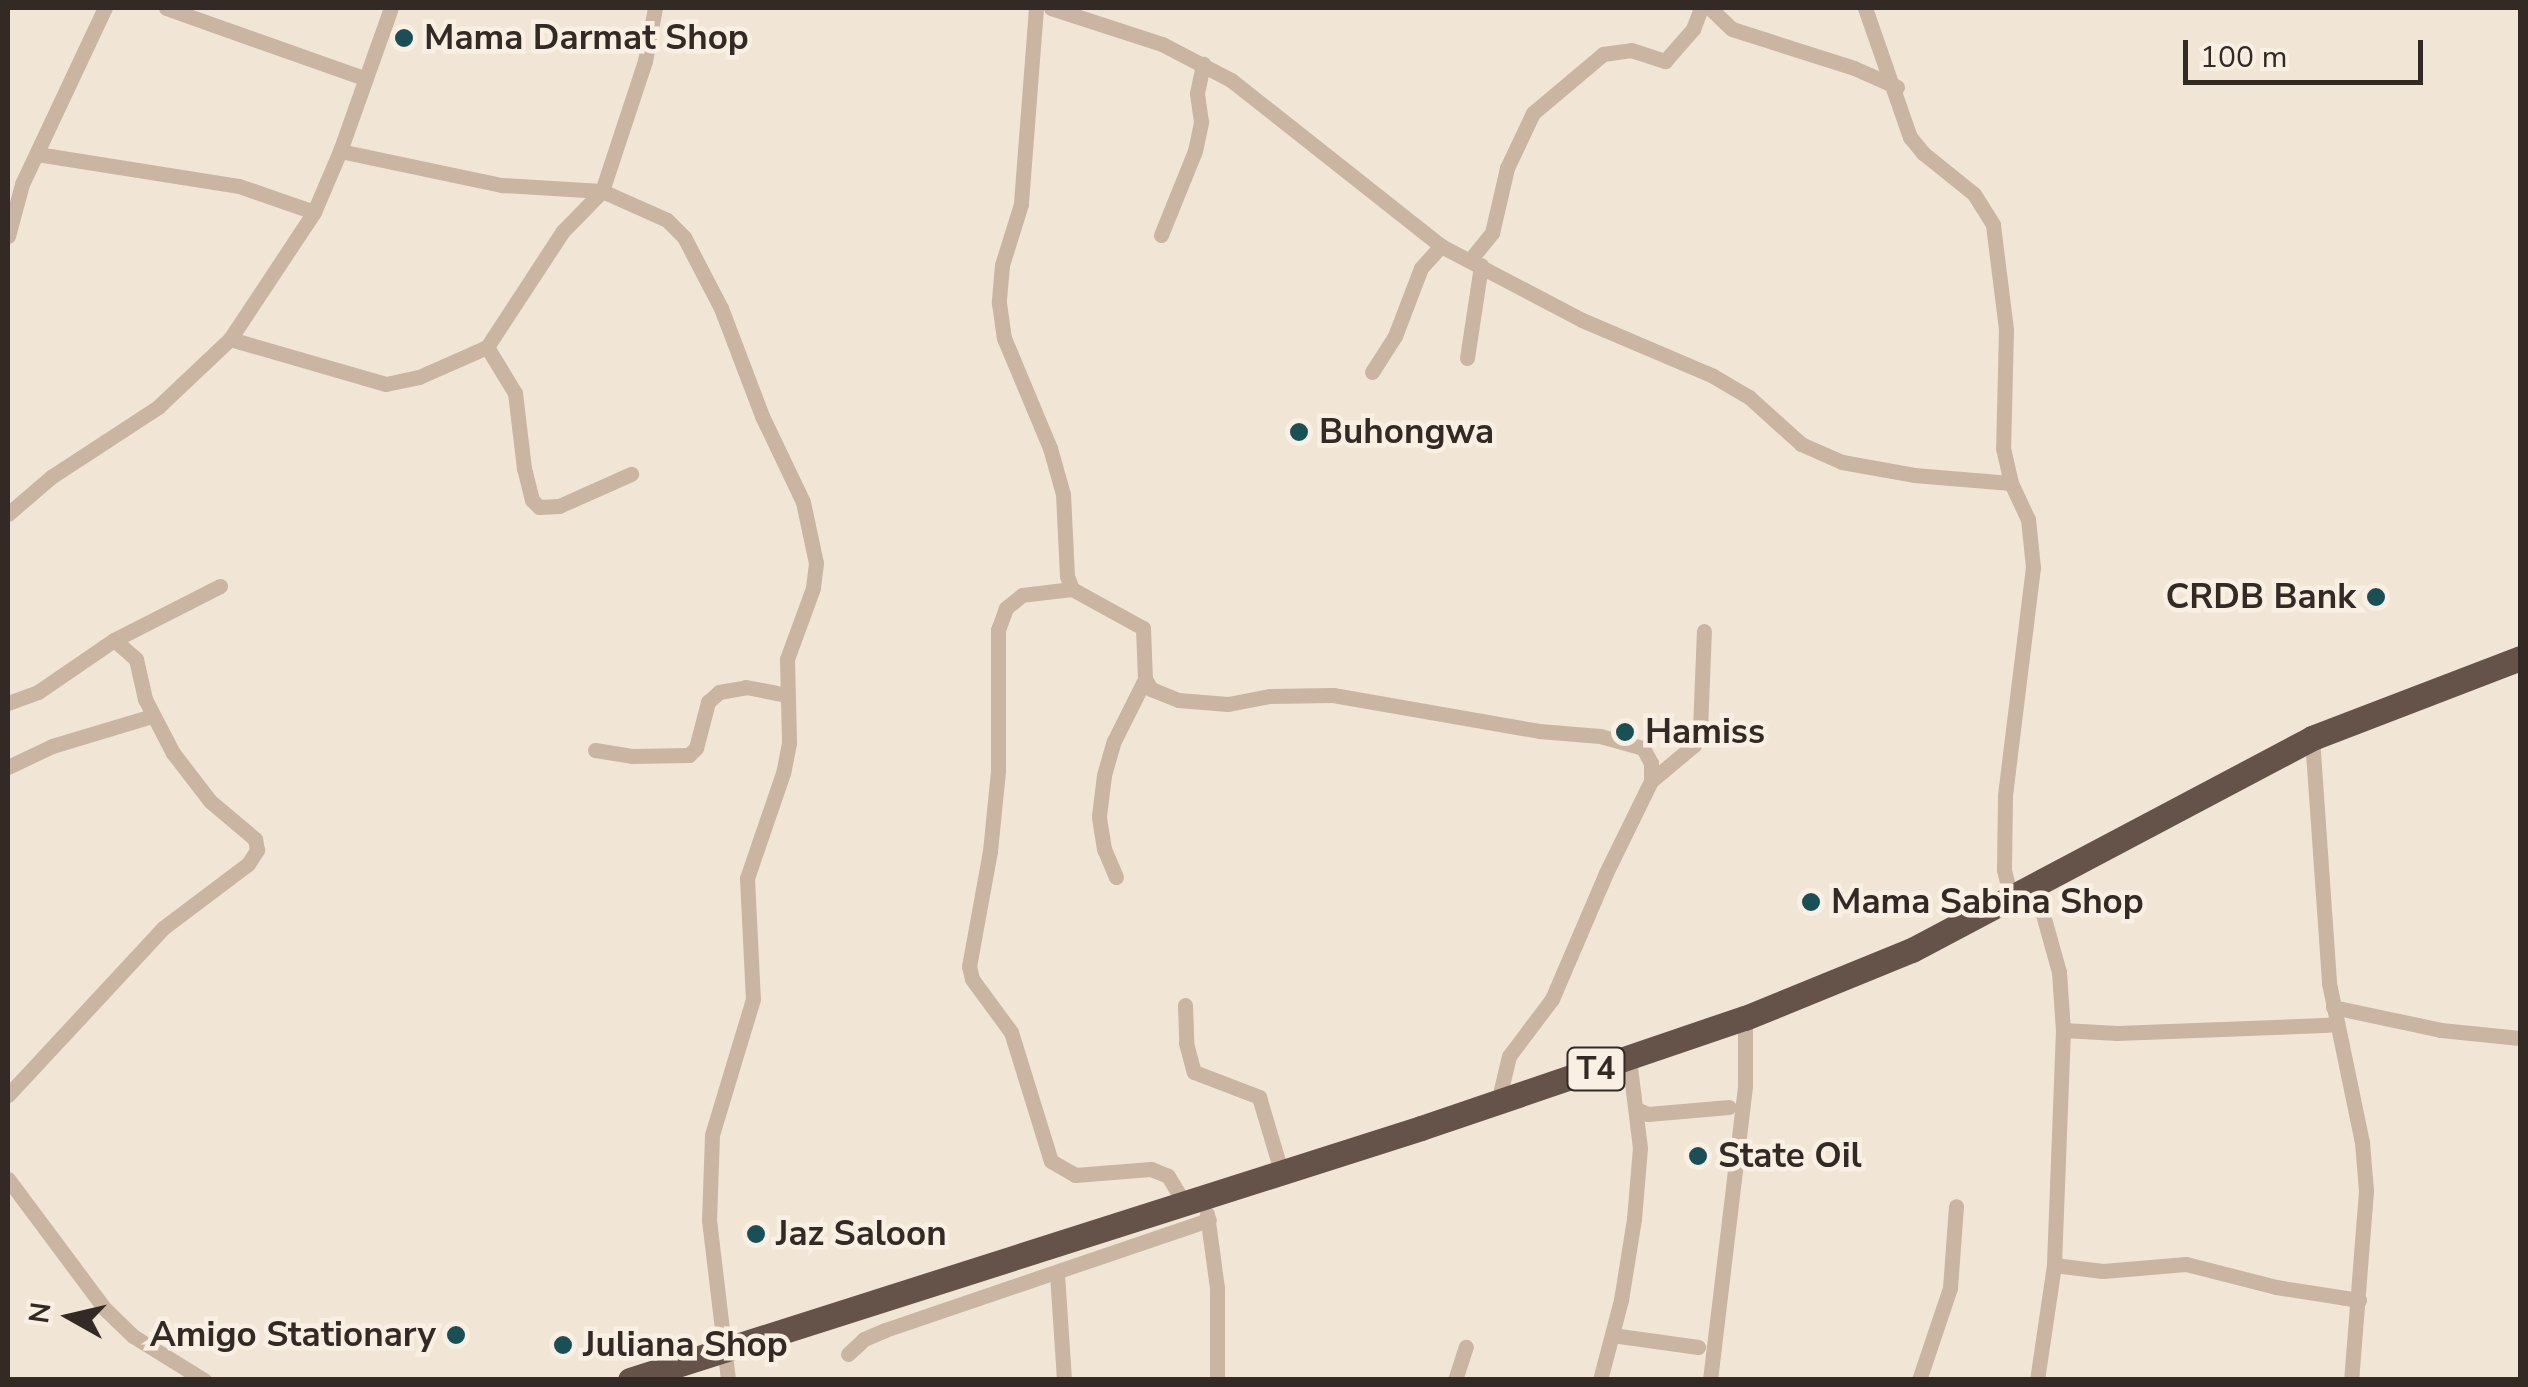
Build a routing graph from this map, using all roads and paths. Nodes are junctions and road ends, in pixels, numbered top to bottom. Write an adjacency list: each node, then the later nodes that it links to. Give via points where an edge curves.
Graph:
1 (106, 8): 14 (street)
2 (166, 8): 11 (street)
3 (391, 8): 11 (street)
4 (655, 8): 17 (street, via 645,61)
5 (1036, 8): 31 (street, via 1020,204 1002,265 1000,303 1004,338 1063,494)
6 (1051, 8): 10 (street)
7 (1701, 8): 22 (street, via 1665,62 1631,50 1603,54 1534,113 1507,168 1492,234)
8 (1710, 8): 12 (street, via 1732,29)
9 (1865, 8): 12 (street)
10 (1203, 64): 19 (street, via 1195,151); 21 (street, via 1268,107)
11 (366, 79): 13 (street)
12 (1896, 87): 28 (street, via 1910,136 1974,194 1993,225 2006,328 2003,448)
13 (340, 151): 17 (street, via 502,185); 18 (street)
14 (38, 154): 16 (street); 18 (street, via 239,186)
15 (8, 174): 16 (street)
16 (22, 184): 20 (street)
17 (602, 191): 24 (street, via 563,231); 36 (street, via 667,220 684,237 804,502 816,564 808,613 787,659)
18 (314, 212): 23 (street)
19 (1161, 235)
20 (8, 236)
21 (1440, 246): 22 (street); 26 (street, via 1421,268 1395,336)
22 (1475, 262): 25 (street); 28 (street, via 1582,320 1712,376 1749,397 1801,444 1842,462)
23 (230, 339): 24 (street, via 386,384); 29 (street, via 158,406)
24 (487, 347): 27 (street, via 515,393 524,468 538,507 559,506)
25 (1467, 358)
26 (1372, 372)
27 (631, 474)
28 (2011, 483): 45 (street, via 2028,519 2033,567 2004,796 2004,870)
29 (8, 514)
30 (220, 586): 33 (street)
31 (1072, 589): 35 (street, via 1143,628); 59 (street, via 1022,595 1006,608 998,630 998,771 972,980 1011,1032 1051,1161 1074,1175 1151,1169 1168,1176)
32 (1704, 631): 42 (street, via 1700,729 1694,745)
33 (114, 640): 37 (street, via 38,692); 38 (street, via 136,658)
34 (2520, 658): 39 (highway, T4)
35 (1146, 679): 42 (street, via 1157,694 1178,700 1228,704 1332,695 1600,736 1643,748); 43 (street, via 1104,775 1099,816)
36 (788, 695): 40 (street, via 746,687 719,692 708,702 690,755); 67 (street, via 783,774 747,878 753,999 712,1135 709,1220)
37 (8, 703)
38 (152, 716): 41 (street, via 52,746); 53 (street, via 194,781 255,839 256,850 248,864 162,928)
39 (2312, 738): 44 (highway, T4); 47 (street)
40 (595, 750)
41 (8, 767)
42 (1651, 782): 54 (street, via 1552,999 1509,1056)
43 (1116, 877)
44 (2035, 886): 45 (highway, T4); 50 (street, via 2060,972)
45 (2011, 898): 48 (highway, T4, via 1912,950)
46 (1186, 1005): 57 (street, via 1194,1072 1259,1097)
47 (2333, 1007): 51 (street, via 2441,1030); 63 (street, via 2364,1158)
48 (1744, 1018): 52 (highway, T4); 76 (street, via 1745,1086)
49 (2329, 1025): 50 (street)
50 (2063, 1030): 61 (street)
51 (2520, 1038)
52 (1629, 1058): 54 (highway, T4); 56 (street)
53 (8, 1095)
54 (1498, 1102): 57 (highway, T4)
55 (1730, 1107): 56 (street, via 1648,1114)
56 (1636, 1109): 64 (street, via 1634,1219)
57 (1280, 1172): 59 (highway, T4)
58 (8, 1179): 69 (street, via 105,1309 133,1336)
59 (1198, 1206): 62 (street); 67 (highway, T4); 73 (street, via 1218,1288)
60 (1956, 1206): 77 (street, via 1950,1288)
61 (2054, 1265): 63 (street, via 2103,1271 2186,1264); 78 (street)
62 (1057, 1274): 68 (street, via 864,1338); 72 (street)
63 (2359, 1300): 79 (street)
64 (1612, 1335): 66 (street); 75 (street)
65 (1466, 1347): 74 (street)
66 (1698, 1347)
67 (726, 1348): 70 (highway, T4); 71 (street)
68 (848, 1354)
69 (204, 1380)
70 (630, 1380)
71 (728, 1380)
72 (1064, 1380)
73 (1217, 1380)
74 (1455, 1380)
75 (1600, 1380)
76 (1710, 1380)
77 (1919, 1380)
78 (2037, 1380)
79 (2351, 1380)

